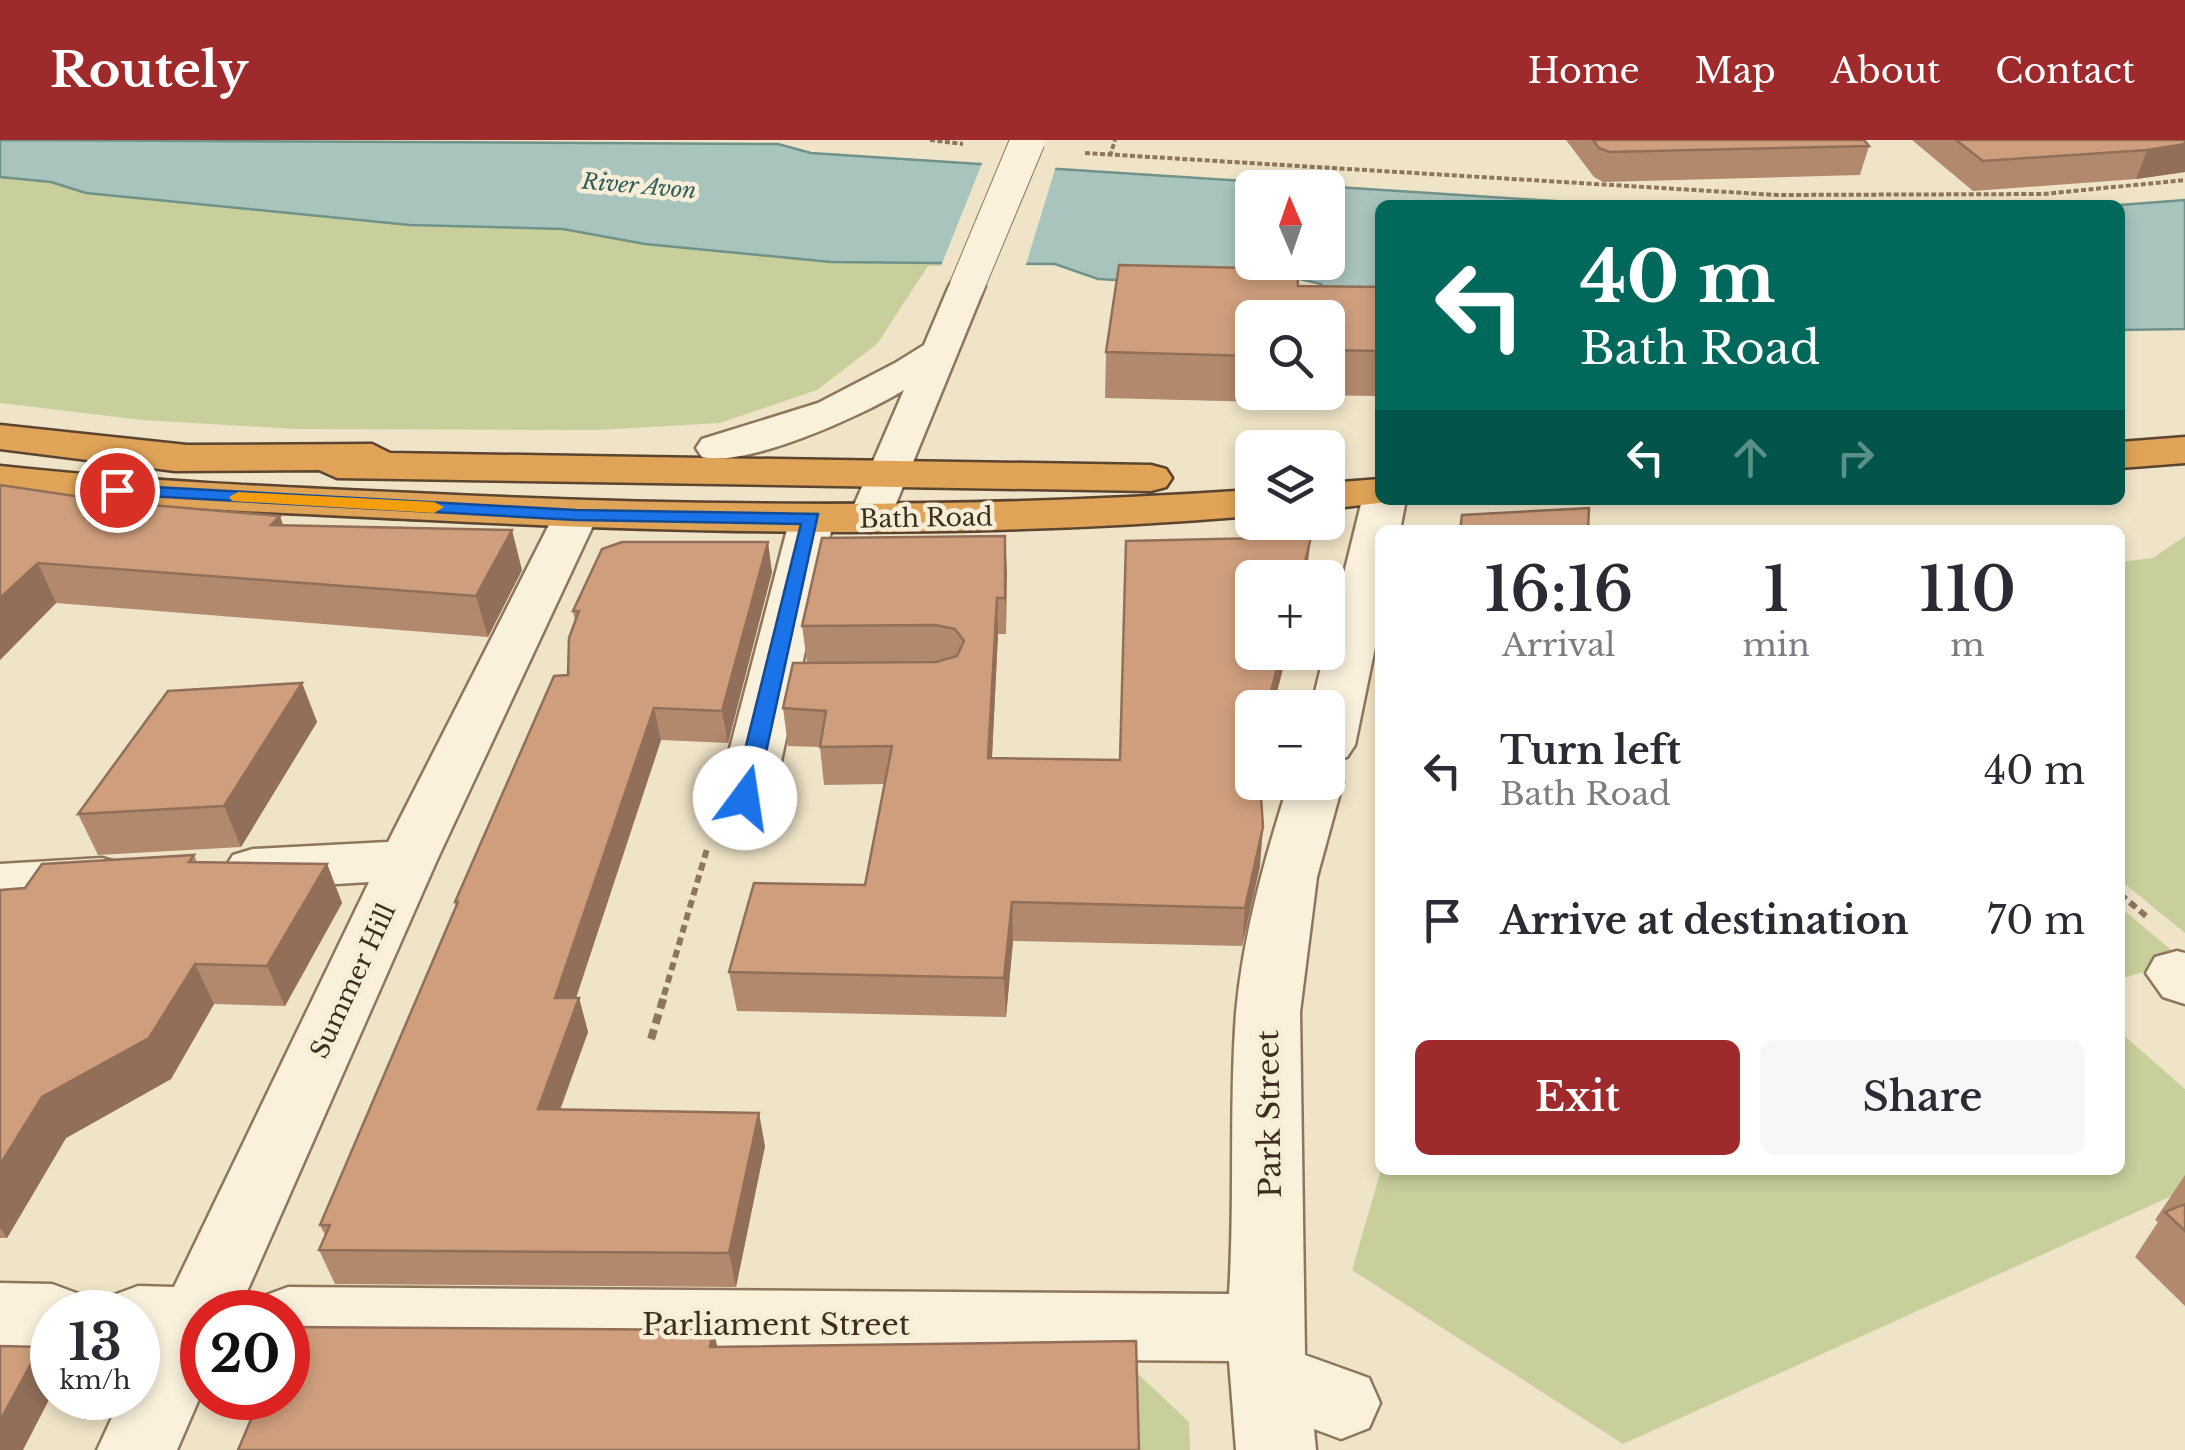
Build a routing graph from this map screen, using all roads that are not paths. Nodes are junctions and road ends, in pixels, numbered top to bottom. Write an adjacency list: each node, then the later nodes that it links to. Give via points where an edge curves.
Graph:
1 (1028, 140): 2 (street, bridge)
2 (938, 353): 4 (street, via 875,394 800,428); 8 (street)
3 (0, 438): 7 (highway, Bath Road)
4 (718, 448): 7 (highway, Bath Road, via 638,456)
5 (2185, 450): 6 (highway)
6 (2125, 455)
7 (175, 458): 8 (highway, Bath Road)
8 (888, 474): 10 (highway, Bath Road); 18 (street)
9 (0, 479): 16 (highway, Bath Road)
10 (1235, 484)
11 (1345, 489): 12 (highway)
12 (1375, 491)
13 (1375, 491): 14 (highway)
14 (1345, 494)
15 (1235, 505): 18 (highway, Bath Road, via 1138,514)
16 (576, 515): 17 (highway, Bath Road); 25 (street, Summer Hill)
17 (812, 518): 18 (highway, Bath Road); 20 (street)
18 (870, 519)
19 (1375, 540): 22 (street)
20 (774, 681): 21 (street); 23 (street)
21 (828, 681)
22 (1342, 690)
23 (745, 798)
24 (1311, 800): 31 (street, Park Street, via 1288,877 1270,984)
25 (408, 860): 26 (street); 29 (street, Summer Hill, via 361,966)
26 (0, 884)
27 (0, 1316): 28 (street)
28 (30, 1317)
29 (179, 1320): 33 (street, Summer Hill)
30 (310, 1321): 31 (street, Parliament Street)
31 (1269, 1385): 32 (street, Parliament Street)
32 (1341, 1403)
33 (137, 1450)

